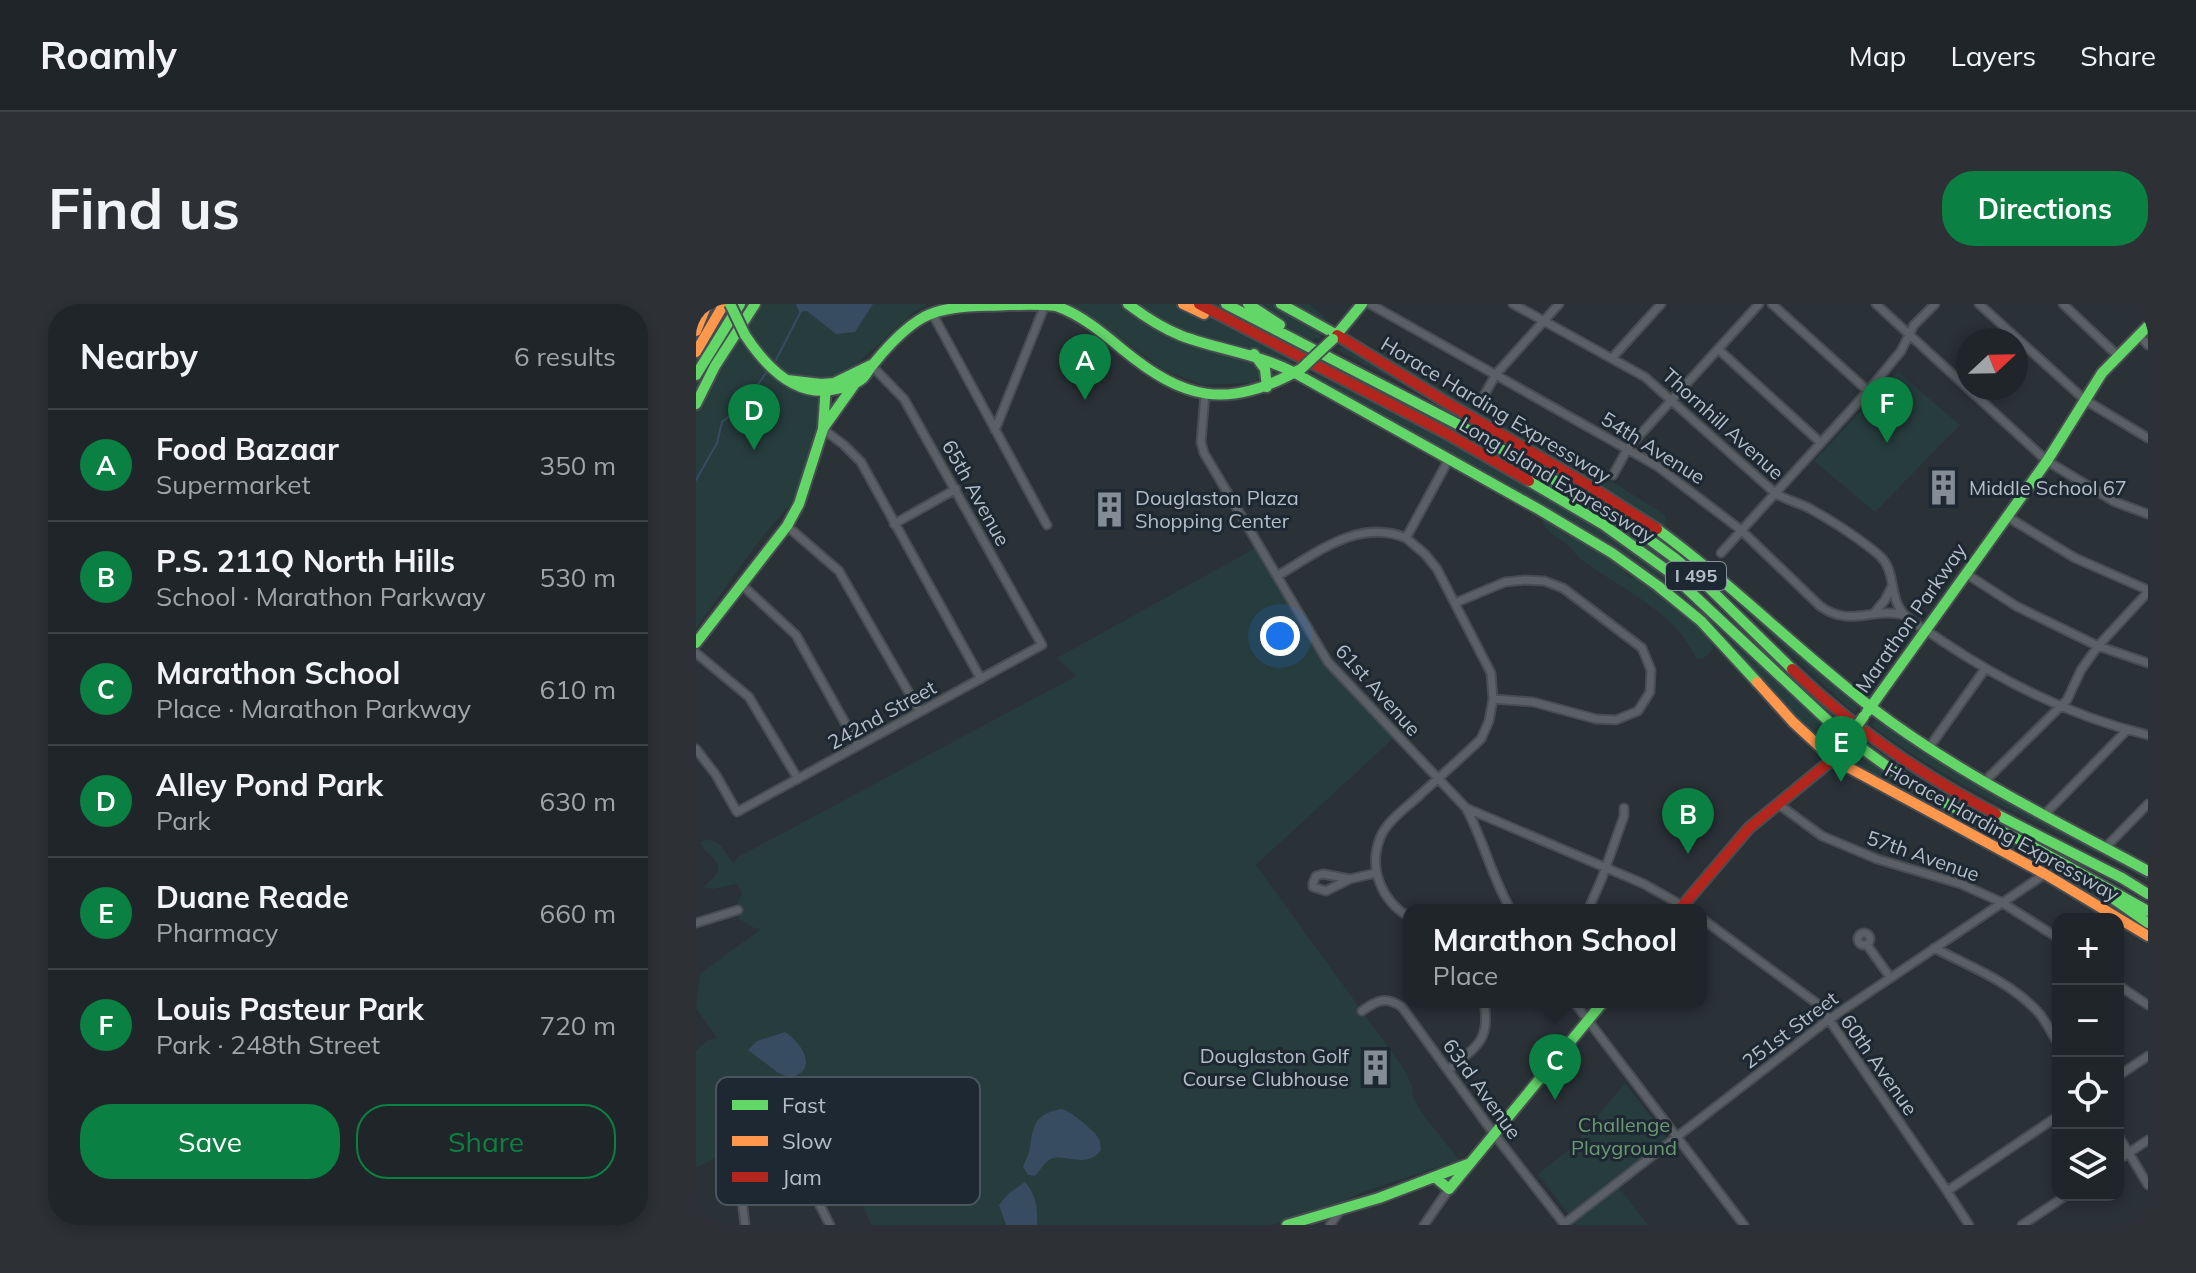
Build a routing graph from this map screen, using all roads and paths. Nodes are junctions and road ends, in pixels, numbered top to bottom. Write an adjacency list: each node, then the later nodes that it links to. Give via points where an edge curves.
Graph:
1 (707, 304): 26 (main road)
2 (727, 304): 32 (main road); 44 (main road, bridge, via 763,359 795,387)
3 (740, 304): 40 (main road)
4 (1128, 304): 33 (main road, Horace Harding Expressway, via 1189,338)
5 (1183, 304): 41 (main road)
6 (1199, 304): 41 (main road, Long Island Expressway / I 495)
7 (1226, 304): 37 (main road, Long Island Expressway / I 495)
8 (1248, 304): 37 (main road)
9 (1281, 304): 29 (main road, Horace Harding Expressway)
10 (1362, 304): 29 (main road)
11 (1370, 304): 39 (street, 54th Avenue)
12 (1513, 304): 24 (street, Thornhill Avenue)
13 (1559, 304): 24 (street)
14 (1661, 304): 35 (street)
15 (1759, 304): 31 (street)
16 (1772, 304): 45 (street)
17 (1876, 304): 27 (street)
18 (1935, 304): 27 (street)
19 (1979, 304): 49 (street)
20 (2063, 304): 34 (street)
21 (755, 305): 50 (main road)
22 (1045, 305): 23 (main road); 46 (main road, via 1077,316 1163,379); 52 (street)
23 (932, 313): 36 (main road); 52 (street)
24 (1543, 321): 35 (street, Thornhill Avenue); 39 (street)
25 (2148, 326): 28 (main road, Marathon Parkway)
26 (696, 331)
27 (1909, 334): 45 (street); 57 (street)
28 (2139, 335): 30 (street); 34 (main road, Marathon Parkway)
29 (1335, 337): 38 (main road, bridge); 87 (main road, Horace Harding Expressway, via 1649,524 1708,568)
30 (2148, 345)
31 (1718, 349): 48 (street); 54 (street)
32 (696, 352)
33 (1254, 354): 38 (main road, Horace Harding Expressway); 43 (main road, via 1267,374)
34 (2118, 356): 49 (main road, Marathon Parkway)
35 (1612, 358): 48 (street, Thornhill Avenue)
36 (871, 365): 42 (main road); 44 (main road); 59 (street, 65th Avenue, via 904,399)
37 (1344, 365): 112 (main road, Long Island Expressway / I 495, via 1511,453 1679,561 1818,694 1884,748 1955,793)
38 (1298, 371): 43 (main road); 56 (main road, Horace Harding Expressway)
39 (1496, 374): 47 (street); 55 (street, 54th Avenue)
40 (696, 375)
41 (1337, 377): 105 (main road, Long Island Expressway / I 495, via 1504,465 1615,533 1699,598 1841,733 1910,783)
42 (857, 382): 44 (main road, via 840,389); 51 (main road)
43 (1267, 387): 46 (main road)
44 (822, 388): 51 (main road)
45 (1868, 391): 54 (street)
46 (1205, 395): 70 (street, 61st Avenue, via 1204,453)
47 (1482, 399)
48 (1672, 399): 55 (street); 60 (street, Thornhill Avenue)
49 (2085, 400): 53 (street); 57 (main road, Marathon Parkway)
50 (696, 404)
51 (823, 429): 63 (street, via 861,462); 65 (main road)
52 (995, 430): 64 (street)
53 (2148, 438)
54 (1821, 443): 60 (street)
55 (1628, 448): 58 (street); 66 (street, 54th Avenue)
56 (1449, 459): 67 (street); 94 (main road, Horace Harding Expressway, via 1592,540 1657,585 1707,628)
57 (2047, 461): 61 (street, via 2115,502); 62 (main road, Marathon Parkway)
58 (1613, 475)
59 (956, 489): 63 (street); 79 (street, 65th Avenue)
60 (1775, 493): 66 (street); 72 (street, Thornhill Avenue, via 1814,510 1880,556)
61 (2148, 514)
62 (2006, 516): 69 (main road, Marathon Parkway); 73 (street, via 2075,558)
63 (894, 524): 84 (street)
64 (1047, 525)
65 (787, 526): 71 (main road); 88 (street, via 839,571)
66 (1741, 530): 68 (street); 75 (street, 54th Avenue, via 1824,609 1849,618)
67 (1406, 538): 70 (street, via 1374,531 1351,534); 74 (street, via 1431,560)
68 (1721, 553)
69 (1965, 573): 77 (main road, Marathon Parkway); 80 (street, via 2016,606)
70 (1277, 576): 96 (street, 61st Avenue, via 1328,662)
71 (742, 585): 78 (main road); 91 (street, via 796,635)
72 (1892, 585): 75 (street); 76 (street, Thornhill Avenue)
73 (2148, 591): 80 (street)
74 (1455, 603): 85 (street, via 1491,673); 85 (street, via 1505,582 1544,581 1563,588 1642,648 1651,670 1650,692 1638,711 1616,720)
75 (1873, 613): 76 (street, 54th Avenue)
76 (1904, 615): 77 (street)
77 (1925, 629): 83 (street); 87 (main road, Marathon Parkway)
78 (696, 643)
79 (1042, 645): 84 (street, 242nd Street)
80 (2098, 646): 82 (street); 86 (street)
81 (696, 653): 95 (street, via 749,697)
82 (2148, 663)
83 (1985, 669): 86 (street); 93 (street)
84 (981, 679): 88 (street, 242nd Street)
85 (1493, 699): 96 (street, via 1481,739)
86 (2060, 707): 89 (street); 97 (street)
87 (1867, 711): 93 (main road, Horace Harding Expressway); 94 (main road, Marathon Parkway, bridge)
88 (920, 712): 91 (street, 242nd Street)
89 (2127, 730): 90 (street); 102 (street)
90 (2148, 735)
91 (858, 746): 95 (street, 242nd Street)
92 (696, 749): 95 (street, 242nd Street, via 737,812)
93 (1928, 749): 97 (main road, Horace Harding Expressway)
94 (1833, 759): 98 (main road, Marathon Parkway); 110 (main road, Horace Harding Expressway)
95 (798, 779)
96 (1438, 779): 100 (street, 61st Avenue); 109 (street, via 1384,830)
97 (1984, 782): 102 (main road, Horace Harding Expressway)
98 (1778, 804): 113 (street, 57th Avenue, via 1822,836); 117 (main road, Marathon Parkway, via 1749,828)
99 (2148, 804): 106 (street)
100 (1466, 808): 103 (street); 104 (street, 61st Avenue)
101 (1624, 808): 107 (street)
102 (2044, 815): 106 (main road, Horace Harding Expressway)
103 (1495, 822): 104 (street); 107 (street)
104 (1479, 831): 114 (street, 61st Avenue)
105 (2032, 846): 119 (main road, Long Island Expressway / I 495); 123 (main road)
106 (2106, 847): 108 (main road, Horace Harding Expressway)
107 (1605, 869): 115 (street); 116 (street)
108 (2148, 871)
109 (1376, 873): 111 (street); 120 (street, via 1383,893)
110 (2045, 874): 113 (street, 251st Street); 125 (main road, Horace Harding Expressway)
111 (1350, 879)
112 (2148, 892)
113 (2001, 902): 124 (street, 57th Avenue); 127 (street, 251st Street)
114 (1508, 904)
115 (1590, 904)
116 (1677, 904)
117 (1687, 904)
118 (738, 910): 122 (street)
119 (2148, 911)
120 (1403, 913)
121 (1707, 922): 136 (street, 60th Avenue, via 1819,1005)
122 (696, 923)
123 (2148, 923)
124 (2052, 934)
125 (2148, 936)
126 (1867, 945): 128 (street)
127 (1934, 948): 128 (street, 251st Street); 137 (street, via 2005,985)
128 (1890, 977): 136 (street, 251st Street)
129 (2124, 990): 130 (street)
130 (2148, 1005)
131 (1485, 1008): 139 (street, via 1484,1035)
132 (1578, 1008): 135 (street)
133 (1598, 1008): 135 (main road)
134 (1362, 1011): 139 (street, 63rd Avenue, via 1384,999 1402,1007)
135 (1587, 1020): 142 (main road); 143 (street)
136 (1828, 1020): 143 (street, 251st Street); 152 (street, 60th Avenue)
137 (2052, 1031)
138 (2148, 1056): 140 (street)
139 (1448, 1070): 142 (street, 63rd Avenue)
140 (2124, 1072)
141 (2052, 1120): 152 (street)
142 (1494, 1134): 148 (main road); 162 (street, 63rd Avenue)
143 (1676, 1137): 162 (street, 251st Street); 163 (street)
144 (2148, 1140): 146 (street)
145 (2124, 1145): 146 (street)
146 (2129, 1153): 147 (street); 150 (street)
147 (2124, 1156)
148 (1470, 1164): 149 (main road); 151 (main road)
149 (1436, 1178): 151 (main road); 156 (main road)
150 (2148, 1185)
151 (1449, 1189): 161 (street)
152 (1947, 1191): 164 (street, 60th Avenue)
153 (2058, 1201): 165 (street)
154 (742, 1205): 157 (street)
155 (820, 1205): 158 (street)
156 (1339, 1212): 159 (main road); 160 (street)
157 (745, 1225)
158 (830, 1225)
159 (1287, 1225)
160 (1330, 1225)
161 (1424, 1225)
162 (1564, 1225)
163 (1744, 1225)
164 (1969, 1225)
165 (2022, 1225)

